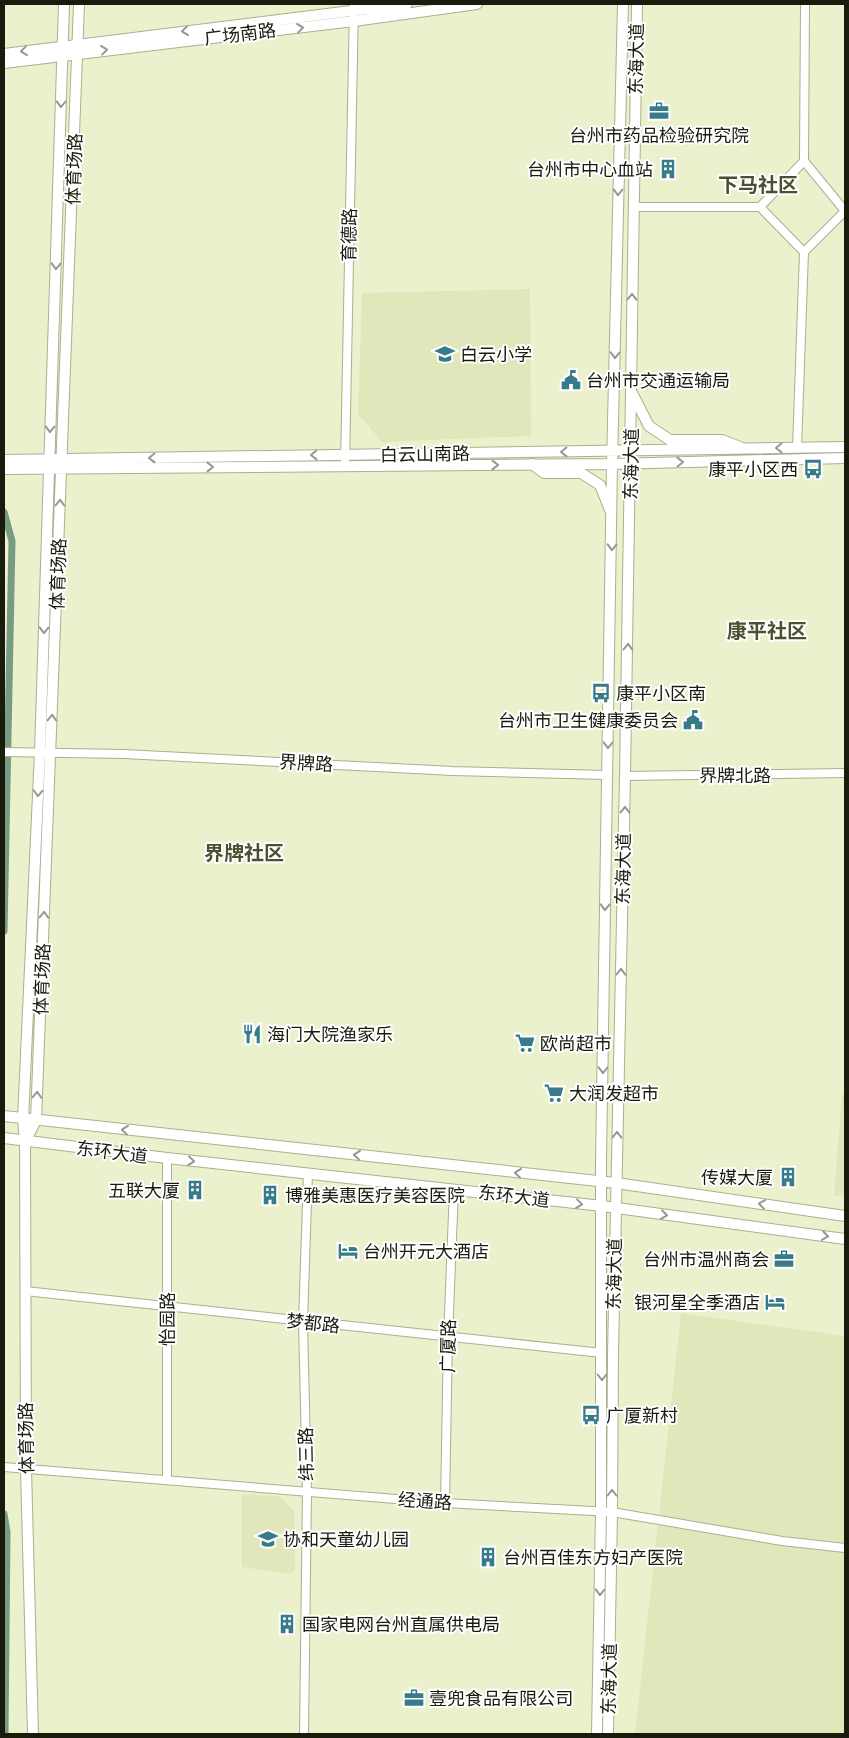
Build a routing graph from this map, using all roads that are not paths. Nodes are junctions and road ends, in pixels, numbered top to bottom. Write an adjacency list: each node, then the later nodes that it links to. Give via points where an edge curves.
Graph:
1 (64, 4): 10 (main road, 体育场路)
2 (79, 4): 9 (main road, 体育场路)
3 (408, 4): 8 (main road, 广场南路)
4 (476, 4): 8 (main road, 广场南路)
5 (623, 4): 22 (main road, 东海大道, one-way to 22)
6 (637, 4): 14 (main road, 东海大道)
7 (805, 4): 13 (street)
8 (354, 12): 9 (main road, 广场南路); 24 (street, 育德路)
9 (78, 49): 10 (main road, 广场南路); 29 (main road, 体育场路)
10 (63, 50): 11 (main road, 广场南路, one-way to 11); 12 (main road, 广场南路); 28 (main road, 体育场路, one-way to 28)
11 (4, 54)
12 (4, 63)
13 (804, 161): 15 (street); 16 (street)
14 (633, 207): 15 (street); 18 (main road, 东海大道, one-way to 14)
15 (760, 207): 17 (street)
16 (845, 211): 17 (street)
17 (804, 252): 20 (street)
18 (631, 390): 21 (main road, via 649,426 670,440 722,440); 23 (main road, 东海大道)
19 (845, 447): 20 (main road, 白云山南路)
20 (798, 448): 21 (main road, 白云山南路, one-way to 21)
21 (745, 449): 23 (main road, 白云山南路)
22 (613, 451): 23 (main road, 白云山南路); 24 (main road, 白云山南路, one-way to 24); 31 (main road, 东海大道)
23 (631, 451): 27 (main road, 东海大道)
24 (345, 455): 29 (main road, 白云山南路, one-way to 29); 32 (street, 育德路)
25 (845, 458): 27 (main road, 白云山南路, one-way to 25)
26 (4, 460): 28 (main road, 白云山南路)
27 (631, 463): 31 (main road, 白云山南路); 40 (main road, 东海大道, one-way to 27)
28 (49, 464): 29 (main road, 白云山南路); 33 (main road, 白云山南路); 36 (main road, 体育场路, one-way to 36)
29 (62, 464): 32 (main road, 白云山南路, one-way to 32); 37 (main road, 体育场路, one-way to 29)
30 (532, 464): 31 (main road, 白云山南路); 32 (main road, 白云山南路, one-way to 30); 34 (main road, via 544,473 581,473 600,484)
31 (612, 464): 34 (main road, 东海大道)
32 (345, 466)
33 (4, 469)
34 (612, 516): 39 (main road, 东海大道, one-way to 39)
35 (4, 752): 36 (street, 界牌路)
36 (40, 752): 37 (street, 界牌路); 42 (main road, 体育场路, one-way to 42)
37 (51, 752): 39 (street, 界牌路); 43 (main road, 体育场路, one-way to 37)
38 (845, 773): 40 (street, 界牌北路)
39 (608, 775): 48 (main road, 东海大道, one-way to 48)
40 (625, 776): 49 (main road, 东海大道, one-way to 40)
41 (4, 1116): 42 (main road, 东环大道)
42 (23, 1119): 43 (main road, 东环大道); 45 (main road, 体育场路)
43 (36, 1120): 45 (main road, 体育场路); 48 (main road, 东环大道, one-way to 43)
44 (4, 1138): 45 (main road, 东环大道)
45 (25, 1141): 46 (main road, 东环大道); 55 (main road, 体育场路)
46 (167, 1158): 47 (main road, 东环大道, one-way to 47); 56 (street, 怡园路)
47 (308, 1173): 50 (main road, 东环大道); 57 (street, 纬三路)
48 (601, 1182): 49 (main road, 东环大道); 51 (main road, 东海大道)
49 (616, 1183): 52 (main road, 东海大道); 53 (main road, 东环大道, one-way to 49)
50 (454, 1189): 51 (main road, 东环大道, one-way to 51); 58 (street, 广厦路)
51 (602, 1206): 52 (main road, 东环大道); 59 (main road, 东海大道)
52 (616, 1208): 54 (main road, 东环大道, one-way to 54); 66 (main road, 东海大道, one-way to 52)
53 (845, 1216)
54 (845, 1239)
55 (24, 1291): 56 (street, 梦都路); 61 (main road, 体育场路)
56 (167, 1306): 57 (street, 梦都路); 62 (street, 怡园路)
57 (303, 1322): 58 (street, 梦都路); 63 (street, 纬三路)
58 (448, 1338): 59 (street, 梦都路); 64 (street, 广厦路)
59 (602, 1354): 65 (main road, 东海大道, one-way to 65)
60 (4, 1467): 61 (street, 经通路)
61 (26, 1469): 62 (street, 经通路); 68 (main road, 体育场路)
62 (167, 1480): 63 (street, 经通路)
63 (307, 1491): 64 (street, 经通路); 69 (street, 纬三路)
64 (445, 1503): 65 (street, 经通路)
65 (601, 1511): 66 (street, 经通路); 70 (main road, 东海大道, one-way to 70)
66 (612, 1512): 67 (street, 经通路); 71 (main road, 东海大道)
67 (845, 1548)
68 (33, 1734)
69 (304, 1734)
70 (598, 1734)
71 (608, 1734)

